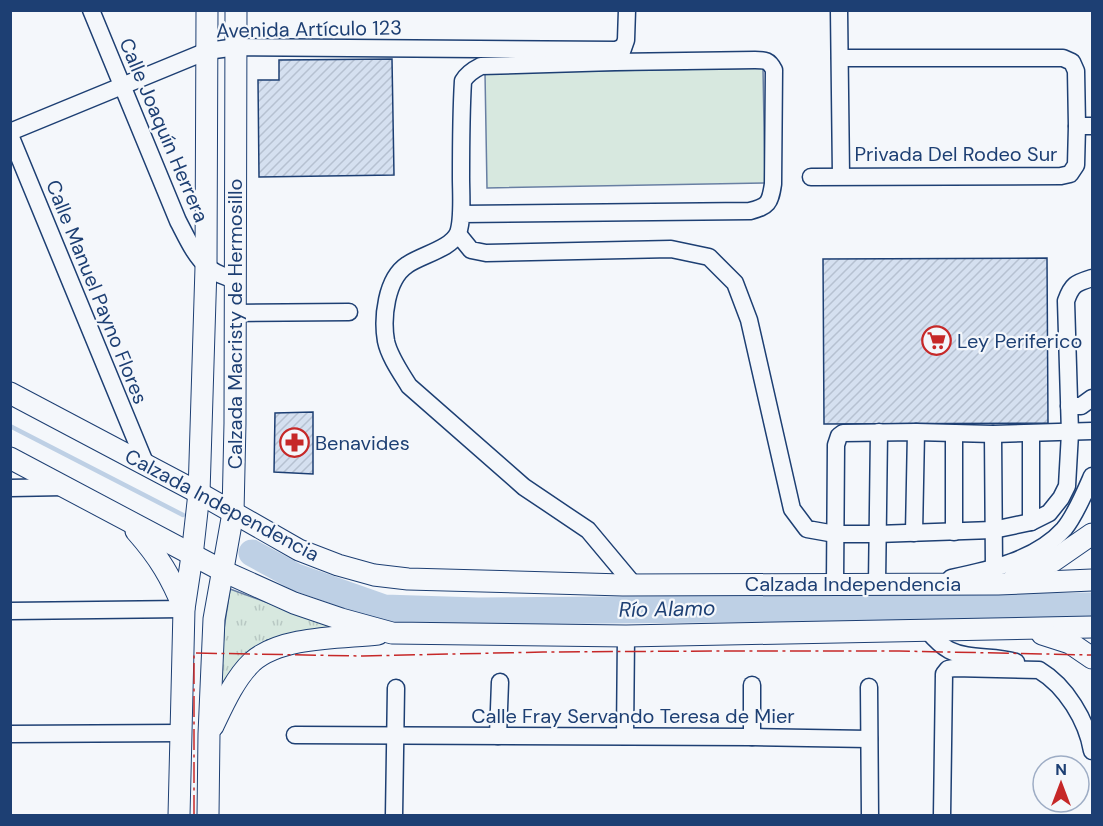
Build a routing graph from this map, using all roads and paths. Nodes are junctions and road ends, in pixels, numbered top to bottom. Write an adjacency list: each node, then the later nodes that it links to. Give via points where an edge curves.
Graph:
1 (91, 10): 11 (street, Calle Joaquín Herrera)
2 (207, 10): 8 (main road, Calzada Macristy de Hermosillo)
3 (236, 10): 6 (main road, Calzada Macristy de Hermosillo)
4 (627, 10): 7 (street)
5 (839, 10): 9 (street)
6 (237, 47): 7 (street, Avenida Artículo 123); 8 (street, Avenida Artículo 123); 21 (main road, Calzada Macristy de Hermosillo)
7 (623, 47): 10 (street)
8 (207, 51): 11 (street, Avenida Artículo 123); 19 (main road, Calzada Macristy de Hermosillo)
9 (840, 58): 12 (street, Privada Del Rodeo Sur, via 1063,58 1072,62 1076,71); 15 (street)
10 (615, 62): 17 (street, via 481,66 465,76); 17 (street, via 771,63 773,184 765,207 750,211)
11 (123, 86): 14 (street, Avenida Artículo 123); 19 (street, Calle Joaquín Herrera, via 178,221)
12 (1084, 109): 13 (street, Privada Del Rodeo Sur)
13 (1085, 126): 15 (street, Privada Del Rodeo Sur, via 1076,165 1070,174 1061,176)
14 (10, 133): 35 (street, Calle Manuel Payno Flores)
15 (842, 176): 16 (street, Privada Del Rodeo Sur)
16 (811, 177)
17 (461, 214): 18 (street)
18 (458, 234): 46 (street, via 471,250 486,253 671,249 709,257 735,283 749,320 792,509 807,529); 55 (street, via 449,243 406,265 393,280 385,306 386,342 397,368 409,386 524,487 588,530)
19 (206, 267): 21 (street); 39 (main road, Calzada Macristy de Hermosillo)
20 (1092, 278): 26 (street, via 1070,288 1066,301)
21 (234, 280): 23 (main road, Calzada Macristy de Hermosillo)
22 (349, 312): 23 (street)
23 (235, 313): 40 (main road, Calzada Macristy de Hermosillo)
24 (10, 393): 35 (main road, Calzada Independencia)
25 (1092, 398): 26 (street, via 1081,406)
26 (1069, 406): 32 (street)
27 (1092, 431): 32 (street)
28 (879, 432): 29 (street); 46 (street, via 848,432 839,436); 47 (street)
29 (916, 432): 30 (street); 44 (street)
30 (954, 433): 33 (street); 45 (street)
31 (1031, 433): 32 (street); 33 (street); 42 (street)
32 (1070, 433): 42 (street, via 1067,486 1049,513)
33 (993, 434): 43 (street)
34 (10, 458): 37 (main road)
35 (146, 465): 39 (main road, Calzada Independencia)
36 (1092, 476): 51 (street, via 1065,528)
37 (65, 487): 38 (street); 41 (main road)
38 (10, 488)
39 (199, 493): 40 (main road, Calzada Independencia); 49 (main road, Calzada Macristy de Hermosillo)
40 (233, 513): 50 (main road, Calzada Macristy de Hermosillo); 55 (main road, Calzada Independencia, via 299,550 374,575)
41 (126, 519): 49 (main road); 56 (main road, via 163,564)
42 (1030, 522): 43 (street)
43 (993, 530): 45 (street); 51 (street)
44 (914, 532): 45 (street); 47 (street)
45 (954, 532)
46 (835, 534): 47 (street); 53 (street)
47 (877, 534): 54 (street)
48 (1092, 534): 51 (main road, via 1053,561)
49 (192, 556): 50 (main road); 56 (main road, Calzada Macristy de Hermosillo)
50 (223, 571): 61 (main road, via 294,603); 71 (main road, Calzada Macristy de Hermosillo, via 214,619)
51 (996, 576): 52 (main road, Calzada Independencia); 54 (main road, Calzada Independencia, via 927,584)
52 (1092, 580)
53 (835, 584): 54 (main road, Calzada Independencia); 55 (main road, Calzada Independencia)
54 (877, 584)
55 (634, 585)
56 (184, 609): 57 (street); 69 (main road, Calzada Macristy de Hermosillo)
57 (10, 611)
58 (1092, 627): 59 (main road)
59 (1024, 628): 60 (main road); 63 (main road, via 1070,643)
60 (927, 630): 62 (main road); 64 (street, via 949,650 1008,659)
61 (392, 633): 62 (main road); 71 (main road, via 292,643 273,649 252,662 235,684)
62 (626, 636): 75 (street)
63 (1092, 658)
64 (1038, 670): 78 (street, via 1076,708); 83 (street, via 954,668 944,674)
65 (500, 682): 74 (street)
66 (752, 685): 76 (street)
67 (869, 687): 77 (street)
68 (396, 688): 73 (street)
69 (180, 733): 70 (street); 79 (main road, Calzada Macristy de Hermosillo)
70 (10, 734)
71 (209, 734): 80 (main road, Calzada Macristy de Hermosillo)
72 (295, 735): 73 (street, Calle Fray Servando Teresa de Mier)
73 (396, 735): 74 (street, Calle Fray Servando Teresa de Mier); 81 (street)
74 (498, 736): 75 (street, Calle Fray Servando Teresa de Mier)
75 (625, 736): 76 (street, Calle Fray Servando Teresa de Mier)
76 (752, 737): 77 (street, Calle Fray Servando Teresa de Mier)
77 (869, 739): 82 (street)
78 (1092, 752)
79 (179, 816)
80 (208, 816)
81 (394, 816)
82 (870, 816)
83 (942, 816)

